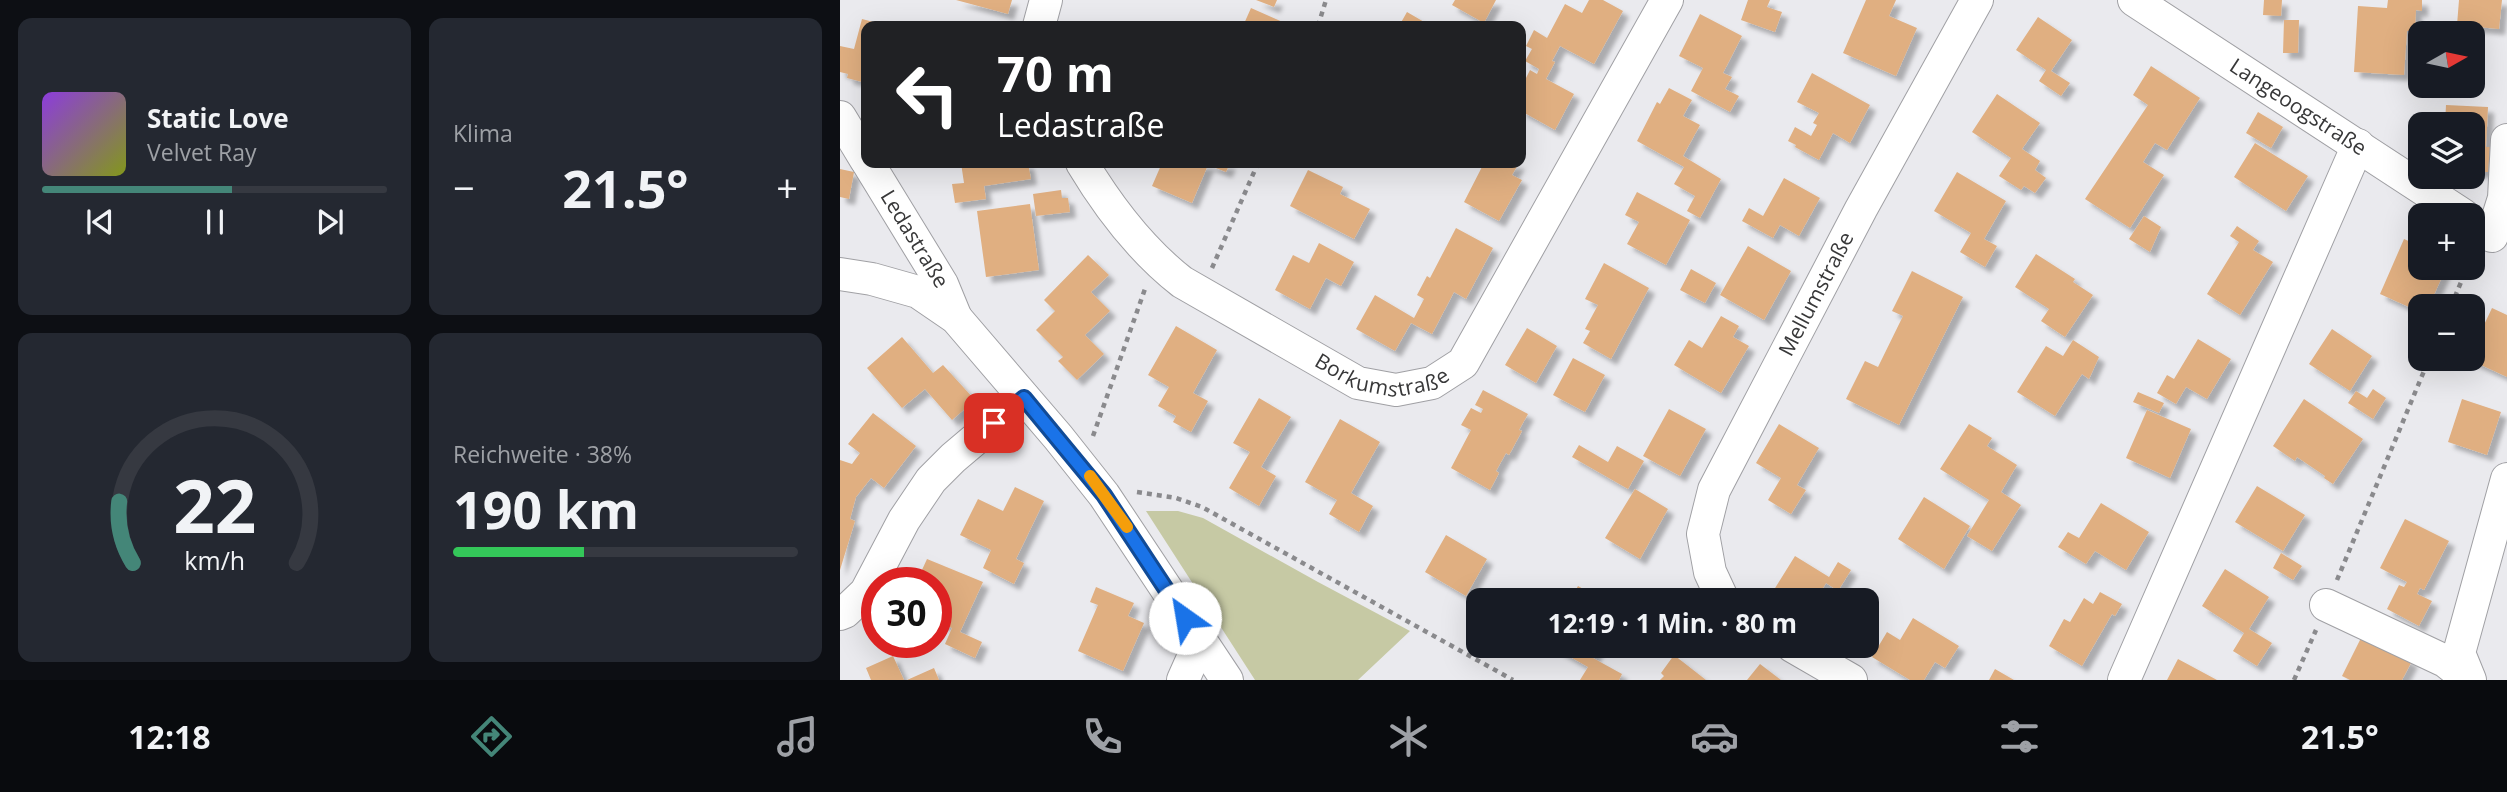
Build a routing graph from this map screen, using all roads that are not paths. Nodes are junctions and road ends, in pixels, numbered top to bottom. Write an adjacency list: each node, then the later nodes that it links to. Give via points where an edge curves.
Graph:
1 (1046, 0): 5 (street)
2 (1667, 0): 11 (street, Borkumstraße, via 1463,363 1432,383 1396,390 1358,383 1182,282 1128,230)
3 (1977, 0): 18 (street, Mellumstraße, via 1714,490 1703,534)
4 (2134, 0): 8 (street, Langeoogstraße)
5 (1040, 21)
6 (840, 117): 9 (street, Ledastraße)
7 (2507, 140): 13 (street, via 2504,198)
8 (2358, 145): 12 (street, Langeoogstraße); 26 (street)
9 (861, 151)
10 (871, 168): 15 (street, Ledastraße, via 942,284)
11 (1085, 168)
12 (2445, 203)
13 (2491, 235)
14 (840, 274): 15 (street, Ledastraße, via 918,292)
15 (956, 318): 16 (street, Ledastraße)
16 (1024, 398): 20 (street, via 931,480 866,592); 21 (street, Ledastraße, via 1104,495)
17 (2507, 478): 27 (street, via 2459,653)
18 (1717, 588)
19 (2326, 605): 27 (street, via 2445,661)
20 (840, 614)
21 (1200, 642): 23 (street); 24 (street, Ledastraße)
22 (1813, 658): 25 (street)
23 (1183, 680)
24 (1227, 680)
25 (1851, 680)
26 (2124, 680)
27 (2469, 680)

